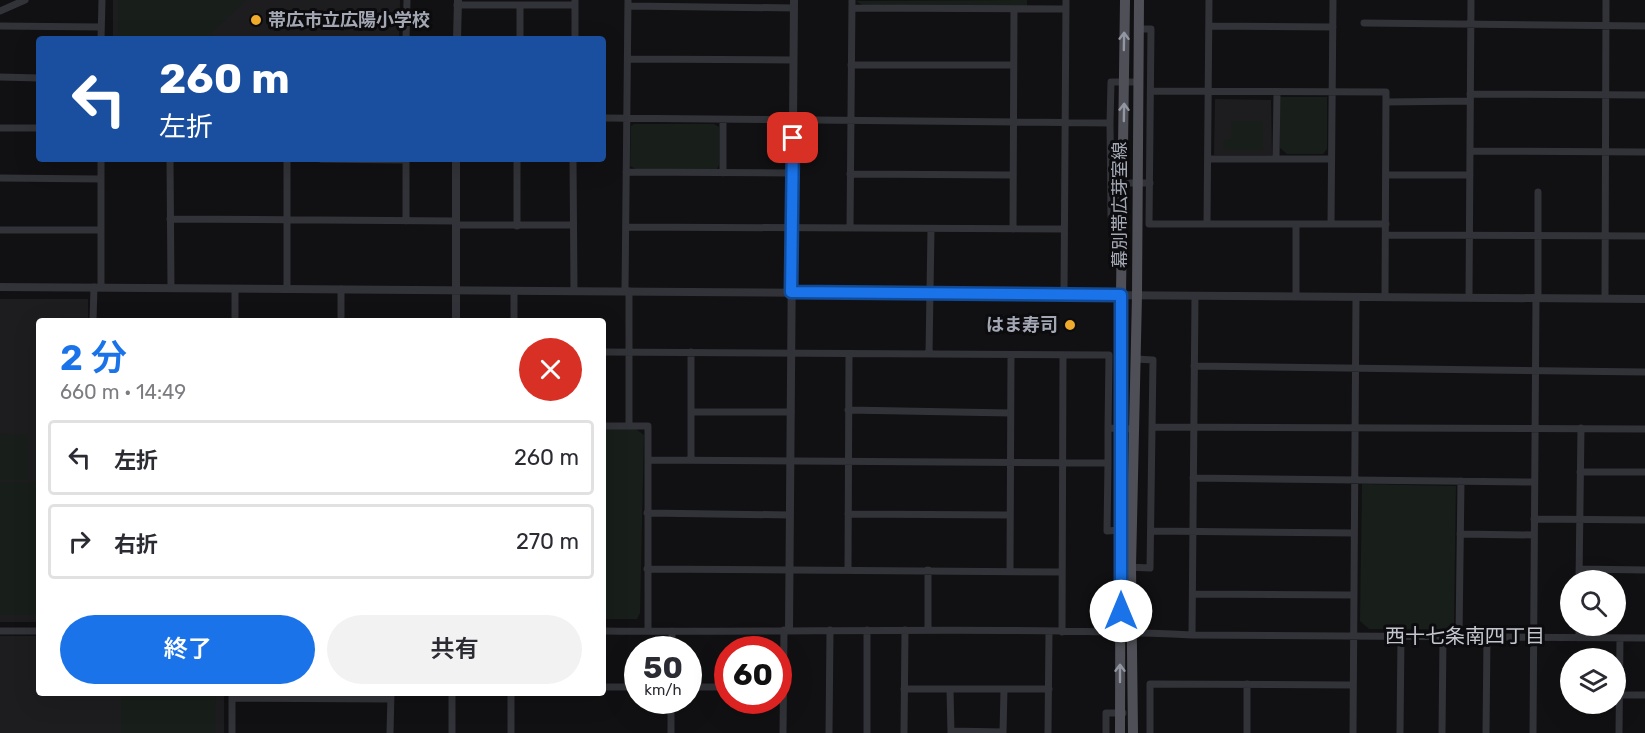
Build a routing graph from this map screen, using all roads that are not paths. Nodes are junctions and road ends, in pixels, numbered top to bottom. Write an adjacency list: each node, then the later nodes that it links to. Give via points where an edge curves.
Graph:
1 (25, 0): 19 (street)
2 (102, 0): 26 (street)
3 (407, 0): 30 (street)
4 (1066, 0): 17 (street)
5 (1125, 0): 40 (main road, 幕別帯広芽室線, one-way to 5)
6 (1138, 0): 28 (main road, 幕別帯広芽室線)
7 (1209, 0): 23 (street)
8 (1333, 0): 27 (street)
9 (1471, 0): 21 (street)
10 (1606, 0): 24 (street)
11 (457, 2): 16 (street); 31 (street)
12 (575, 3): 16 (street); 33 (street)
13 (628, 3): 14 (street); 34 (street)
14 (794, 4): 35 (street)
15 (852, 4): 18 (street); 36 (street)
16 (520, 6): 32 (street)
17 (1066, 9): 18 (street); 56 (street)
18 (1014, 10): 37 (street)
19 (0, 11)
20 (1364, 23): 21 (street)
21 (1471, 25): 24 (street); 48 (street)
22 (0, 26): 26 (street)
23 (1209, 26): 27 (street); 43 (street)
24 (1606, 26): 25 (street); 46 (street)
25 (1645, 26)
26 (101, 27): 29 (street)
27 (1333, 27): 45 (street)
28 (1138, 29): 41 (main road, 幕別帯広芽室線); 42 (street, via 1151,29)
29 (101, 36)
30 (406, 36)
31 (457, 36)
32 (520, 36)
33 (574, 36)
34 (628, 59): 35 (street); 51 (street)
35 (793, 60): 53 (street)
36 (851, 65): 37 (street); 54 (street)
37 (1012, 65): 55 (street)
38 (0, 77): 39 (street)
39 (36, 78)
40 (1124, 82): 41 (street); 57 (street, via 1112,82); 82 (main road, 幕別帯広芽室線, one-way to 40)
41 (1137, 82): 83 (main road, 幕別帯広芽室線)
42 (1151, 91): 43 (street); 84 (street)
43 (1209, 92): 44 (street); 64 (street)
44 (1277, 93): 45 (street); 63 (street)
45 (1332, 93): 49 (street, via 1386,92); 65 (street)
46 (1605, 95): 47 (street); 48 (street); 61 (street)
47 (1645, 95)
48 (1470, 98): 49 (street); 60 (street)
49 (1386, 102): 79 (street)
50 (606, 118): 51 (street)
51 (627, 119): 52 (street); 73 (street)
52 (723, 120): 53 (street); 74 (street)
53 (793, 121): 54 (street); 75 (street)
54 (850, 121): 55 (street); 76 (street)
55 (1013, 122): 56 (street); 77 (street)
56 (1065, 123): 57 (street); 102 (street)
57 (1110, 123): 86 (street, via 1111,216)
58 (0, 128): 59 (street)
59 (36, 128)
60 (1470, 151): 61 (street); 78 (street)
61 (1605, 152): 62 (street); 106 (street)
62 (1645, 152)
63 (1276, 158): 64 (street); 65 (street)
64 (1208, 159): 91 (street)
65 (1331, 159): 93 (street)
66 (101, 162): 81 (street)
67 (170, 162): 87 (street)
68 (287, 162): 88 (street)
69 (405, 162): 89 (street)
70 (456, 162): 90 (street)
71 (517, 162): 96 (street)
72 (573, 162): 95 (street)
73 (626, 172): 74 (street); 97 (street)
74 (723, 173): 75 (street)
75 (792, 173): 98 (street)
76 (850, 174): 77 (street); 99 (street)
77 (1012, 175): 101 (street)
78 (1470, 175): 79 (street); 108 (street)
79 (1386, 176): 94 (street)
80 (0, 178): 81 (street)
81 (101, 179): 104 (street)
82 (1123, 183): 83 (street); 86 (main road, 幕別帯広芽室線)
83 (1137, 183): 84 (street); 124 (main road, 幕別帯広芽室線)
84 (1150, 183): 91 (street, via 1149,224)
85 (1538, 192): 105 (street)
86 (1123, 216): 123 (main road, 幕別帯広芽室線)
87 (170, 219): 88 (street); 112 (street)
88 (287, 220): 89 (street); 114 (street)
89 (406, 221): 90 (street)
90 (456, 223): 96 (street); 116 (street)
91 (1207, 224): 92 (street)
92 (1296, 224): 93 (street); 126 (street)
93 (1331, 224): 94 (street)
94 (1386, 224): 107 (street)
95 (573, 225): 96 (street); 117 (street)
96 (517, 226)
97 (626, 227): 98 (street); 119 (street)
98 (792, 228): 99 (street); 120 (street)
99 (850, 228): 100 (street)
100 (931, 229): 101 (street); 121 (street)
101 (1013, 229): 102 (street)
102 (1064, 229): 122 (street)
103 (0, 230): 104 (street)
104 (101, 230): 111 (street)
105 (1539, 235): 106 (street); 108 (street); 130 (street)
106 (1605, 235): 109 (street); 131 (street)
107 (1386, 236): 108 (street); 128 (street)
108 (1469, 236): 129 (street)
109 (1645, 236)
110 (0, 286): 111 (street)
111 (97, 287): 112 (street); 133 (street)
112 (171, 288): 113 (street)
113 (235, 288): 114 (street); 134 (street)
114 (287, 289): 115 (street)
115 (341, 289): 116 (street); 135 (street)
116 (456, 289): 118 (street); 136 (street)
117 (574, 290): 118 (street); 119 (street)
118 (514, 291): 137 (street)
119 (627, 291): 120 (street); 139 (street)
120 (791, 292): 121 (street); 141 (street)
121 (930, 293): 122 (street); 142 (street)
122 (1064, 294): 123 (street)
123 (1121, 295): 124 (street); 159 (main road, 幕別帯広芽室線)
124 (1137, 295): 125 (street); 146 (main road, 幕別帯広芽室線)
125 (1195, 296): 126 (street); 147 (street)
126 (1296, 296): 127 (street)
127 (1356, 297): 128 (street); 148 (street)
128 (1385, 297): 129 (street)
129 (1468, 297): 130 (street)
130 (1537, 297): 131 (street); 149 (street)
131 (1605, 298): 132 (street)
132 (1645, 298)
133 (93, 318)
134 (235, 318)
135 (341, 318)
136 (456, 318)
137 (514, 318)
138 (606, 352): 139 (street)
139 (629, 352): 140 (street); 156 (street)
140 (691, 352): 141 (street); 152 (street)
141 (790, 353): 143 (street); 153 (street)
142 (929, 354): 143 (street); 144 (street)
143 (849, 355): 151 (street)
144 (1011, 355): 145 (street); 154 (street)
145 (1064, 355): 158 (street, via 1108,355); 170 (street)
146 (1136, 359): 157 (street, via 1153,360); 159 (main road, 幕別帯広芽室線)
147 (1194, 366): 148 (street); 160 (street)
148 (1355, 368): 149 (street); 162 (street)
149 (1536, 371): 150 (street); 161 (street)
150 (1645, 372)
151 (848, 410): 154 (street); 167 (street)
152 (691, 412): 153 (street); 166 (street)
153 (791, 412): 168 (street)
154 (1010, 413): 169 (street)
155 (606, 426): 156 (street)
156 (629, 426): 165 (street, via 648,426)
157 (1152, 427): 160 (street); 186 (street)
158 (1108, 428): 159 (street); 171 (street)
159 (1127, 428): 185 (main road, 幕別帯広芽室線); 191 (main road, 幕別帯広芽室線)
160 (1193, 428): 162 (street); 174 (street)
161 (1535, 428): 162 (street); 163 (street); 177 (street)
162 (1355, 429): 175 (street)
163 (1581, 429): 164 (street); 172 (street)
164 (1645, 429)
165 (648, 460): 166 (street); 178 (street)
166 (691, 460): 168 (street)
167 (847, 461): 168 (street); 169 (street); 179 (street)
168 (790, 462): 180 (street)
169 (1010, 462): 170 (street); 181 (street)
170 (1063, 462): 171 (street); 200 (street)
171 (1108, 463): 185 (street, via 1107,531)
172 (1580, 472): 173 (street); 183 (street)
173 (1645, 472)
174 (1193, 478): 175 (street); 187 (street)
175 (1354, 480): 176 (street); 188 (street)
176 (1461, 481): 177 (street); 189 (street)
177 (1534, 482): 182 (street)
178 (647, 513): 180 (street); 192 (street)
179 (848, 514): 181 (street); 194 (street)
180 (789, 515): 193 (street)
181 (1009, 515): 199 (street)
182 (1534, 519): 183 (street); 190 (street)
183 (1580, 520): 184 (street); 196 (street)
184 (1645, 520)
185 (1121, 530): 191 (main road, 幕別帯広芽室線)
186 (1151, 531): 187 (street); 191 (street, via 1150,568)
187 (1193, 532): 188 (street); 201 (street)
188 (1354, 533): 202 (street)
189 (1460, 534): 190 (street); 222 (street)
190 (1534, 536): 224 (street)
191 (1126, 567): 215 (main road, 幕別帯広芽室線)
192 (647, 568): 193 (street); 212 (street)
193 (789, 570): 194 (street); 203 (street)
194 (848, 570): 195 (street)
195 (928, 570): 199 (street); 207 (street)
196 (1579, 570)
197 (1626, 570): 198 (street)
198 (1645, 570)
199 (1010, 571): 200 (street)
200 (1062, 572): 214 (street)
201 (1193, 594): 202 (street); 216 (street)
202 (1352, 595): 219 (street)
203 (787, 630): 204 (street); 210 (street); 218 (street)
204 (830, 630): 205 (street); 255 (street)
205 (867, 630): 206 (street); 256 (street)
206 (905, 630): 207 (street); 233 (street)
207 (928, 630): 213 (street)
208 (0, 631): 211 (street)
209 (606, 631): 212 (street)
210 (672, 631): 212 (street); 217 (street)
211 (36, 632)
212 (648, 632)
213 (1049, 632): 214 (street); 236 (street)
214 (1062, 632): 215 (street)
215 (1127, 632): 216 (street); 243 (main road, 幕別帯広芽室線, one-way to 215); 244 (main road, 幕別帯広芽室線)
216 (1192, 635): 219 (street)
217 (672, 636)
218 (786, 636)
219 (1353, 636): 220 (street); 230 (street)
220 (1401, 636): 221 (street); 266 (street)
221 (1443, 637): 222 (street); 267 (street)
222 (1459, 637): 223 (street)
223 (1487, 637): 224 (street); 268 (street)
224 (1533, 638): 225 (street); 269 (street)
225 (1579, 638): 226 (street)
226 (1620, 638): 227 (street); 228 (street)
227 (1645, 638)
228 (1620, 648)
229 (1247, 684): 230 (street); 263 (street, via 1150,684); 264 (street)
230 (1353, 685): 265 (street)
231 (606, 687): 232 (street)
232 (624, 687)
233 (904, 688): 234 (street); 257 (street)
234 (950, 689): 235 (street); 248 (street)
235 (1004, 689): 236 (street); 258 (street)
236 (1049, 689): 259 (street)
237 (1626, 695): 238 (street)
238 (1645, 695)
239 (232, 696): 249 (street)
240 (391, 696): 250 (street)
241 (452, 696): 251 (street)
242 (511, 696): 252 (street)
243 (1120, 713): 244 (street); 260 (street, via 1106,713); 261 (main road, 幕別帯広芽室線)
244 (1133, 713): 262 (main road, 幕別帯広芽室線)
245 (671, 714): 253 (street)
246 (782, 714): 254 (street)
247 (1620, 714): 270 (street)
248 (951, 732): 258 (street)
249 (232, 733)
250 (390, 733)
251 (452, 733)
252 (511, 733)
253 (671, 733)
254 (783, 733)
255 (829, 733)
256 (867, 733)
257 (904, 733)
258 (1003, 733)
259 (1048, 733)
260 (1106, 733)
261 (1120, 733)
262 (1133, 733)
263 (1150, 733)
264 (1246, 733)
265 (1353, 733)
266 (1400, 733)
267 (1442, 733)
268 (1486, 733)
269 (1533, 733)
270 (1619, 733)

